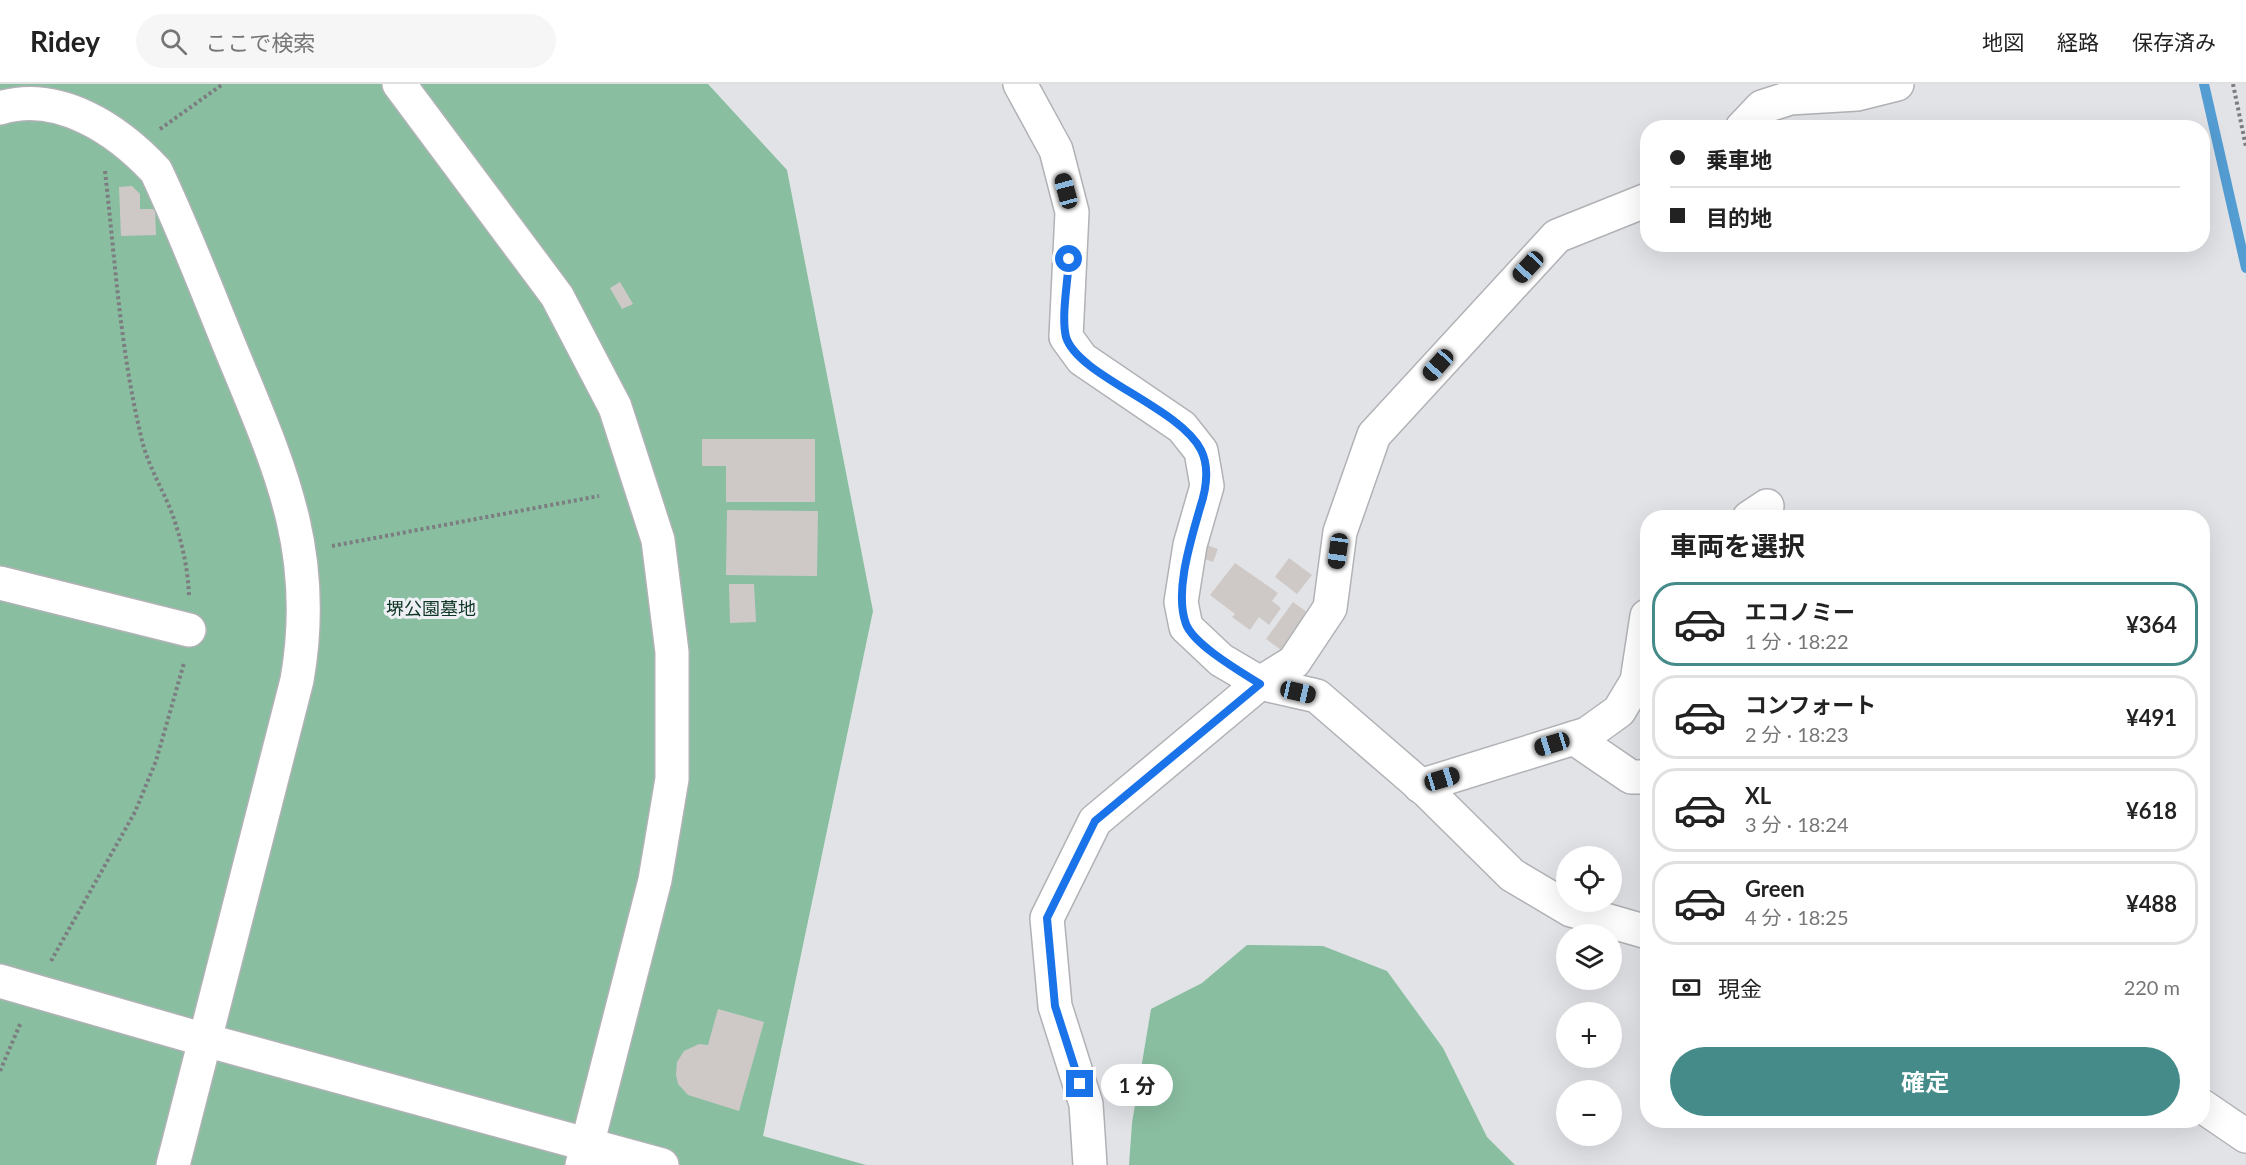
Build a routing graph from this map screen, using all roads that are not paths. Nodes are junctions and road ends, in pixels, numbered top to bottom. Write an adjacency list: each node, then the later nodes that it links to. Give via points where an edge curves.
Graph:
1 (399, 84): 19 (street, via 557,296 615,407 658,540 672,652 672,779 655,880)
2 (1020, 84): 10 (street, via 1056,150 1072,212 1066,337 1082,359 1182,427 1201,451 1207,486 1190,545 1181,602 1186,627 1221,660)
3 (1897, 84): 5 (street, via 1857,94 1790,98 1762,107)
4 (0, 108): 16 (street, via 44,105 80,114 135,148 156,171 280,468 301,551 305,610 297,680)
5 (1750, 120)
6 (1640, 204): 10 (street, via 1557,236 1374,435 1340,532 1330,608 1294,662)
7 (0, 583): 8 (street)
8 (189, 630)
9 (1640, 657): 11 (street, via 1636,681 1619,711 1587,734)
10 (1260, 684): 13 (street, via 1317,696); 22 (street, via 1095,821 1047,918 1055,1006 1086,1104)
11 (1574, 738): 12 (street, via 1631,777); 13 (street)
12 (1640, 777)
13 (1420, 786): 14 (street, via 1512,875 1571,910)
14 (1640, 930)
15 (0, 981): 16 (street)
16 (205, 1040): 19 (street); 20 (street)
17 (2210, 1111): 18 (street)
18 (2246, 1136)
19 (585, 1155): 21 (street)
20 (174, 1165)
21 (662, 1165)
22 (1090, 1165)

